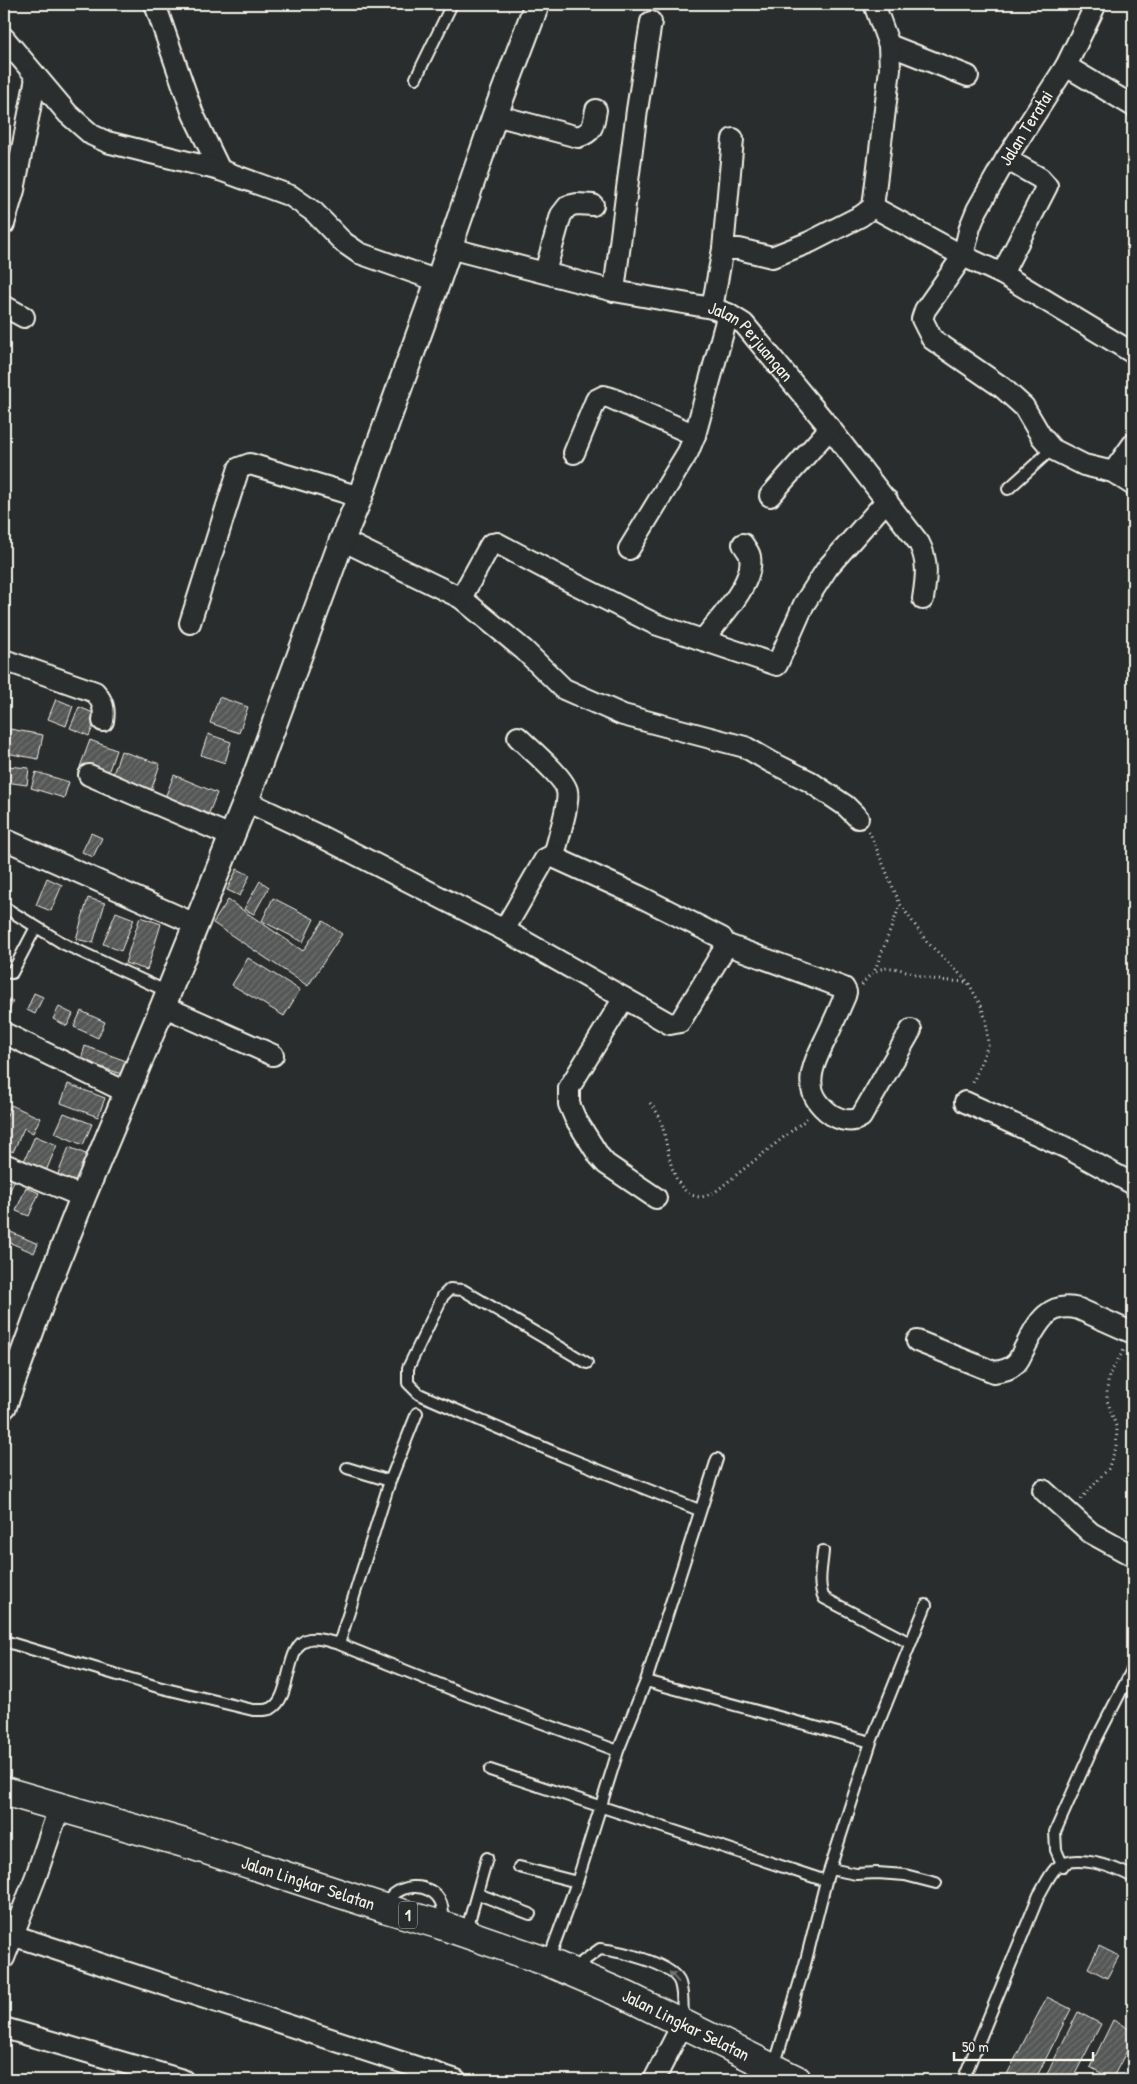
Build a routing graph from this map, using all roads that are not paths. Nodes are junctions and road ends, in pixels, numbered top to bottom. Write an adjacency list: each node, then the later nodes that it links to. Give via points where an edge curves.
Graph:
1 (155, 4): 18 (street, via 193,114)
2 (452, 4): 12 (lane)
3 (537, 4): 15 (street)
4 (874, 4): 8 (street)
5 (1096, 4): 9 (street, Jalan Teratai)
6 (651, 22): 28 (street)
7 (4, 38): 11 (street)
8 (889, 45): 10 (street); 20 (street, via 890,69)
9 (1066, 66): 13 (street); 17 (street, Jalan Teratai)
10 (968, 76)
11 (36, 78): 18 (street, via 92,135 107,142); 21 (street, via 14,190)
12 (416, 78)
13 (1133, 106)
14 (596, 110): 15 (street, via 592,128 587,135 578,137)
15 (494, 115): 22 (street)
16 (733, 139): 23 (street)
17 (1006, 159): 24 (street, Jalan Teratai, via 977,210); 26 (street, via 1040,178 1047,186)
18 (220, 170): 27 (street, via 291,196 314,212 343,242 359,253)
19 (593, 204): 25 (street, via 568,206 561,215)
20 (873, 207): 23 (street, via 819,238 772,257); 24 (street)
21 (5, 214)
22 (449, 248): 25 (street, Jalan Perjuangan); 27 (street)
23 (723, 248): 30 (street)
24 (963, 256): 26 (street); 36 (street, via 925,310 922,319 925,328 932,339 1003,388 1024,407)
25 (545, 272): 28 (street, Jalan Perjuangan)
26 (1002, 274): 32 (street)
27 (438, 281): 42 (street)
28 (614, 291): 30 (street, Jalan Perjuangan)
29 (4, 306): 31 (street)
30 (720, 311): 33 (street, Jalan Perjuangan, via 744,324); 34 (street)
31 (24, 317)
32 (1133, 353)
33 (830, 428): 41 (street); 43 (street, Jalan Perjuangan)
34 (695, 435): 37 (street, via 604,396 596,400); 46 (street)
35 (1133, 444): 38 (street)
36 (1052, 449): 38 (street, via 1084,465); 40 (lane)
37 (574, 453)
38 (1113, 472): 39 (street)
39 (1133, 485)
40 (1008, 489)
41 (770, 496)
42 (360, 497): 44 (street); 49 (street, via 250,464 239,468)
43 (887, 500): 48 (street, Jalan Perjuangan, via 924,554 927,572); 50 (street, via 828,567 809,596 777,665)
44 (342, 540): 47 (street); 55 (street)
45 (743, 544): 50 (street, via 750,556 743,587)
46 (629, 549)
47 (461, 598): 50 (street, via 491,544 497,543 655,624); 56 (street, via 564,689 623,715 745,747 809,781)
48 (923, 599)
49 (190, 623)
50 (703, 640)
51 (4, 660): 52 (street, via 95,692 102,700)
52 (103, 721)
53 (518, 737): 59 (street, via 563,781 568,791)
54 (90, 775): 57 (street)
55 (246, 801): 57 (street); 63 (street)
56 (858, 818)
57 (231, 836): 61 (street)
58 (4, 839): 61 (street)
59 (554, 856): 63 (street, via 548,856); 64 (street, via 722,938)
60 (4, 907): 62 (lane)
61 (195, 924): 67 (street)
62 (36, 927): 65 (lane, via 12,973); 67 (lane)
63 (504, 930): 66 (street)
64 (725, 944): 66 (street, via 677,1024 670,1024); 68 (street, via 844,988 845,996 812,1067 810,1082 821,1107 836,1117 846,1120 861,1117)
65 (4, 972)
66 (624, 998): 76 (street, via 569,1088 569,1104 606,1164)
67 (166, 999): 70 (street); 71 (street)
68 (911, 1030)
69 (4, 1033): 71 (street)
70 (273, 1055)
71 (126, 1092): 75 (street)
72 (965, 1102): 74 (street, via 1067,1148)
73 (4, 1164): 75 (street)
74 (1133, 1184)
75 (83, 1197): 80 (street)
76 (656, 1198)
77 (1131, 1338): 78 (street, via 1070,1306 1049,1312 1016,1364 1004,1371 994,1372)
78 (917, 1341)
79 (587, 1363): 86 (lane, via 463,1290 450,1289 443,1296 408,1368 408,1383 418,1394)
80 (4, 1406)
81 (417, 1413): 84 (lane)
82 (717, 1458): 86 (lane)
83 (348, 1468): 84 (lane)
84 (390, 1481): 92 (lane)
85 (1043, 1490): 88 (street, via 1091,1533)
86 (699, 1510): 94 (lane)
87 (823, 1551): 91 (lane, via 821,1584 824,1598)
88 (1133, 1556)
89 (926, 1605): 91 (lane)
90 (4, 1641): 92 (lane, via 158,1687 253,1710 272,1708 280,1699 301,1643 308,1639 321,1639)
91 (910, 1643): 95 (lane)
92 (339, 1644): 96 (lane, via 461,1694)
93 (1132, 1674): 102 (lane, via 1095,1742 1055,1832 1056,1850)
94 (646, 1681): 95 (lane); 96 (lane)
95 (870, 1742): 104 (lane)
96 (618, 1751): 100 (lane)
97 (490, 1770): 100 (lane)
98 (4, 1791): 99 (highway, Jalan Lingkar Selatan / 1)
99 (59, 1808): 111 (highway, Jalan Lingkar Selatan / 1, via 191,1845); 112 (street)
100 (600, 1808): 106 (lane); 107 (lane)
101 (487, 1858): 109 (lane)
102 (1063, 1866): 105 (lane, via 1072,1862 1090,1862); 121 (lane, via 1056,1868 1039,1894)
103 (519, 1867): 107 (lane)
104 (830, 1869): 106 (lane); 108 (lane, via 856,1874 905,1875)
105 (1133, 1877)
106 (826, 1880): 117 (lane, via 805,1964)
107 (577, 1882): 114 (lane)
108 (936, 1883)
109 (478, 1894): 110 (lane); 111 (lane)
110 (530, 1914)
111 (467, 1934): 114 (highway, Jalan Lingkar Selatan / 1)
112 (12, 1935): 113 (street); 119 (street)
113 (4, 1958)
114 (559, 1967): 115 (highway, Jalan Lingkar Selatan / 1); 115 (lane, one-way to 114, via 679,1981 670,1971 646,1960 621,1951 600,1949)
115 (683, 2023): 117 (highway, Jalan Lingkar Selatan / 1); 120 (street)
116 (4, 2028): 118 (street)
117 (785, 2074)
118 (183, 2080)
119 (456, 2080)
120 (654, 2080)
121 (964, 2080)

